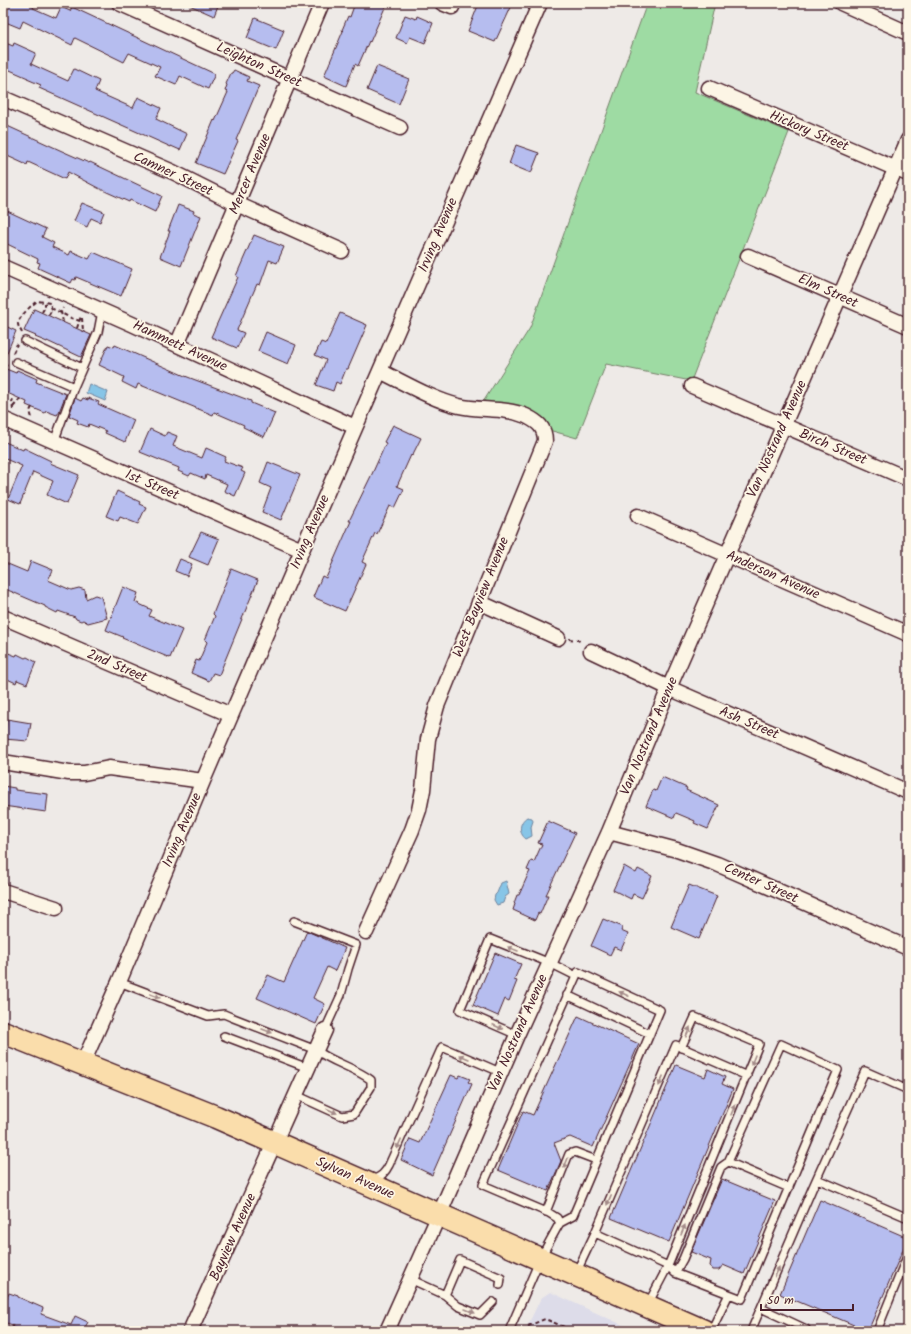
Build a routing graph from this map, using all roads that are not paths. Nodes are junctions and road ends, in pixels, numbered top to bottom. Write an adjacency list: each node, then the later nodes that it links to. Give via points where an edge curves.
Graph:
1 (119, 3): 6 (street, Leighton Street)
2 (322, 3): 6 (street, Mercer Avenue)
3 (540, 3): 23 (street, Irving Avenue)
4 (841, 3): 5 (street)
5 (908, 33)
6 (290, 79): 9 (street, Leighton Street); 12 (street, Mercer Avenue)
7 (710, 88): 11 (street, Hickory Street)
8 (3, 98): 12 (street, Camner Street, via 173,172)
9 (400, 128)
10 (908, 140): 11 (street, Van Nostrand Avenue)
11 (902, 171): 16 (street, Van Nostrand Avenue)
12 (237, 204): 13 (street, Camner Street); 20 (street, Mercer Avenue)
13 (342, 251)
14 (748, 256): 16 (street, Elm Street)
15 (3, 267): 17 (street, Hammett Avenue)
16 (840, 296): 18 (street, Elm Street); 27 (street, Van Nostrand Avenue)
17 (102, 311): 20 (street, Hammett Avenue); 22 (lane, via 98,332)
18 (908, 326)
19 (21, 340): 22 (lane)
20 (177, 345): 28 (street, Hammett Avenue)
21 (13, 362): 25 (lane)
22 (82, 368): 25 (lane)
23 (380, 370): 28 (street, Irving Avenue); 34 (street, West Bayview Avenue, via 438,399 458,406 525,416 537,422 545,433 545,441)
24 (692, 386): 27 (street, Birch Street)
25 (74, 387): 29 (lane)
26 (3, 419): 29 (street, 1st Street)
27 (783, 425): 30 (street, Birch Street); 33 (street, Van Nostrand Avenue)
28 (356, 427): 32 (street, Irving Avenue)
29 (54, 442): 32 (street, 1st Street)
30 (908, 479)
31 (638, 516): 33 (street, Anderson Avenue)
32 (302, 550): 40 (street, Irving Avenue)
33 (726, 555): 36 (street, Anderson Avenue); 39 (street, Van Nostrand Avenue)
34 (479, 602): 37 (street); 48 (street, West Bayview Avenue, via 433,718 419,810)
35 (3, 617): 40 (street, 2nd Street)
36 (908, 634)
37 (558, 638)
38 (591, 651): 39 (street, Ash Street)
39 (669, 688): 43 (street, Ash Street); 44 (street, Van Nostrand Avenue)
40 (231, 715): 42 (street, Irving Avenue)
41 (3, 762): 42 (street, via 69,773 109,768)
42 (203, 781): 52 (street, Irving Avenue)
43 (908, 792)
44 (608, 832): 49 (street, Center Street, via 677,850 717,864); 50 (street, Van Nostrand Avenue)
45 (3, 891): 46 (street)
46 (56, 908)
47 (294, 921): 54 (lane, via 356,945 341,995)
48 (366, 932)
49 (908, 948)
50 (550, 964): 51 (lane); 57 (street, Van Nostrand Avenue); 57 (lane, one-way to 57, via 490,939 460,1010)
51 (576, 976): 53 (lane); 56 (lane, one-way to 51, via 660,1010 578,972)
52 (119, 982): 60 (lane, one-way to 60, via 208,1016 224,1014); 61 (street, Irving Avenue)
53 (567, 995): 56 (lane); 75 (lane, via 483,1185)
54 (326, 1030): 60 (street)
55 (3, 1032): 61 (main road, Sylvan Avenue)
56 (650, 1034): 68 (lane)
57 (516, 1035): 63 (street, Van Nostrand Avenue)
58 (224, 1036): 62 (lane)
59 (679, 1046): 64 (lane); 64 (lane, one-way to 64, via 695,1017 759,1044); 70 (lane, one-way to 70)
60 (316, 1050): 62 (street); 66 (lane, one-way to 60, via 342,1116 354,1114 371,1087 371,1080 362,1073 324,1057)
61 (83, 1063): 67 (main road, Sylvan Avenue)
62 (308, 1068): 66 (street)
63 (500, 1072): 73 (lane, one-way to 73, via 442,1047 384,1174); 76 (street, Van Nostrand Avenue)
64 (747, 1076): 82 (lane, one-way to 64)
65 (908, 1090): 71 (lane, via 865,1071)
66 (296, 1094): 67 (street)
67 (275, 1143): 73 (main road, Sylvan Avenue); 93 (street, Bayview Avenue)
68 (596, 1160): 75 (lane, one-way to 75, via 575,1152 569,1154); 78 (lane, via 573,1216)
69 (728, 1162): 74 (lane); 74 (lane, via 781,1044 838,1070); 83 (lane, via 722,1167)
70 (619, 1177): 72 (lane); 79 (lane, one-way to 79)
71 (817, 1179): 77 (lane); 91 (lane, one-way to 71)
72 (627, 1180)
73 (364, 1182): 76 (main road, Sylvan Avenue)
74 (789, 1188): 87 (lane, via 742,1299)
75 (546, 1212): 78 (lane, via 557,1218)
76 (439, 1215): 81 (main road, Sylvan Avenue); 85 (street, Van Nostrand Avenue)
77 (908, 1218)
78 (560, 1223): 81 (lane)
79 (595, 1233): 82 (lane); 84 (lane)
80 (908, 1254): 99 (lane)
81 (540, 1260): 84 (main road, Sylvan Avenue); 95 (lane)
82 (668, 1266): 83 (lane); 90 (lane)
83 (675, 1273): 87 (lane)
84 (575, 1275): 90 (main road, Sylvan Avenue)
85 (410, 1279): 88 (lane); 94 (street, Van Nostrand Avenue)
86 (500, 1285): 88 (lane, via 501,1278 460,1260)
87 (729, 1294): 97 (lane)
88 (445, 1295): 89 (lane, one-way to 89, via 458,1306 480,1315)
89 (493, 1302)
90 (647, 1306): 96 (main road, Sylvan Avenue)
91 (761, 1308): 92 (lane); 98 (lane)
92 (806, 1329)
93 (190, 1331)
94 (387, 1331)
95 (509, 1331)
96 (704, 1331)
97 (711, 1331)
98 (751, 1331)
99 (877, 1331)

